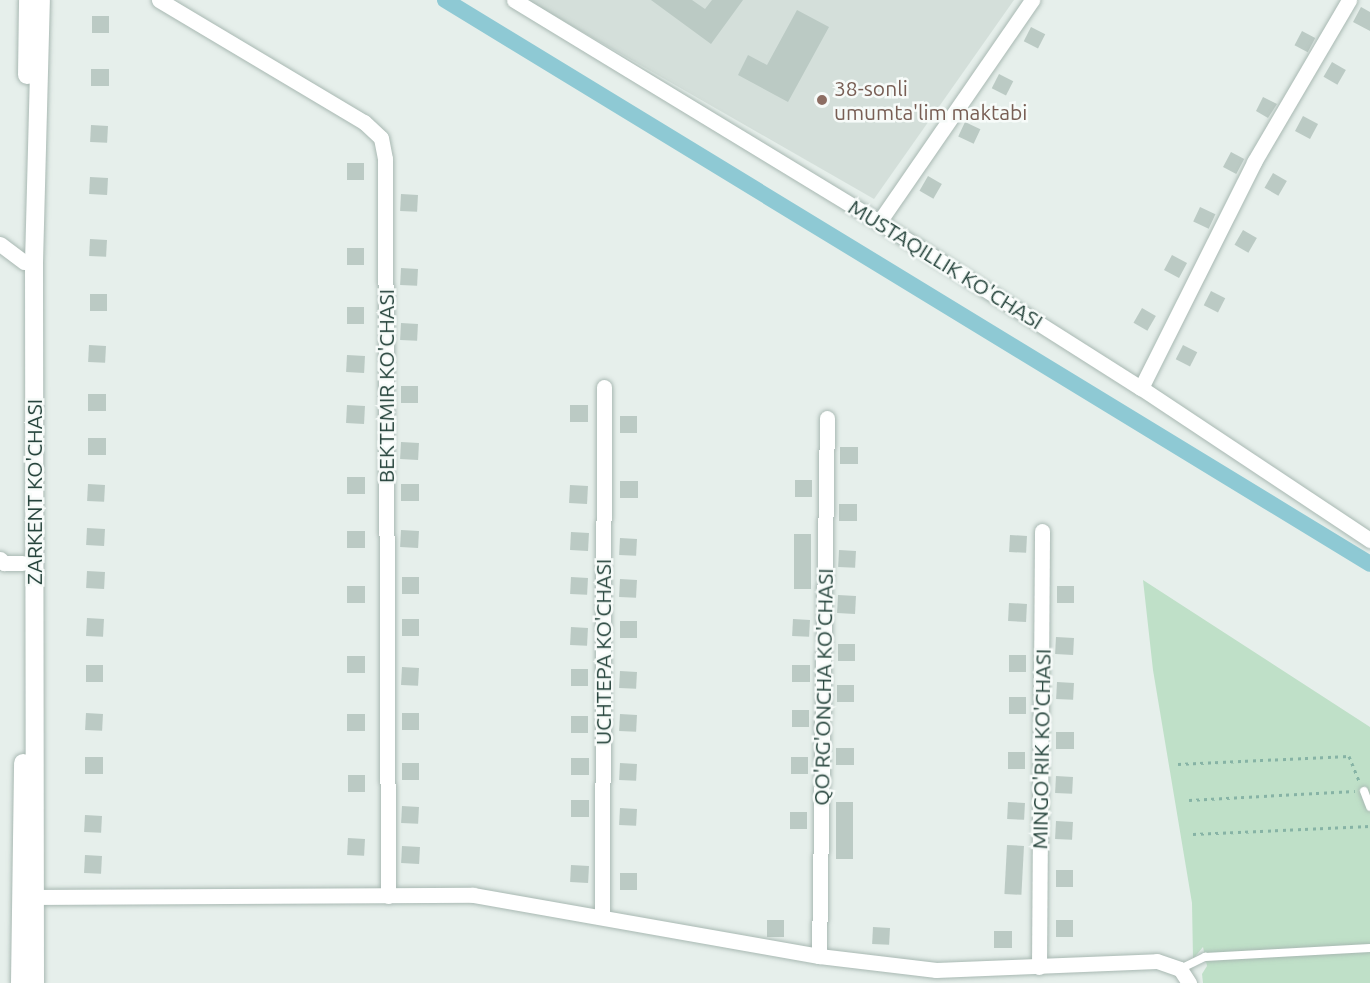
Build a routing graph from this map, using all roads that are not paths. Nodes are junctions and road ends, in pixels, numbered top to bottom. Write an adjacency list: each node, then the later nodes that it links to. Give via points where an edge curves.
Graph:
1 (27, 0): 9 (main road, ZARKENT KO'CHASI)
2 (41, 0): 19 (main road, ZARKENT KO'CHASI, via 34,263)
3 (159, 0): 18 (street, BEKTEMIR KO'CHASI, via 364,122 381,138 385,159)
4 (514, 0): 7 (street, MUSTAQILLIK KO'CHASI)
5 (1032, 0): 7 (street)
6 (1349, 0): 11 (street, via 1254,162)
7 (879, 222): 11 (street, MUSTAQILLIK KO'CHASI)
8 (0, 244): 9 (street)
9 (24, 262): 15 (main road, ZARKENT KO'CHASI)
10 (604, 387): 20 (street, UCHTEPA KO'CHASI)
11 (1141, 388): 14 (street, MUSTAQILLIK KO'CHASI)
12 (827, 418): 22 (street, QO'RG'ONCHA KO'CHASI)
13 (1042, 531): 23 (street, MINGO'RIK KO'CHASI)
14 (1369, 536)
15 (6, 563): 25 (main road, ZARKENT KO'CHASI)
16 (1364, 791): 17 (lane)
17 (1370, 807)
18 (388, 896): 19 (street); 20 (street, via 473,895)
19 (37, 897): 26 (main road, ZARKENT KO'CHASI)
20 (602, 917): 22 (street)
21 (1370, 948): 24 (lane, via 1205,957)
22 (819, 956): 23 (street, via 936,970)
23 (1039, 967): 24 (street, via 1158,961)
24 (1180, 969): 27 (street)
25 (20, 983)
26 (35, 983)
27 (1189, 983)

